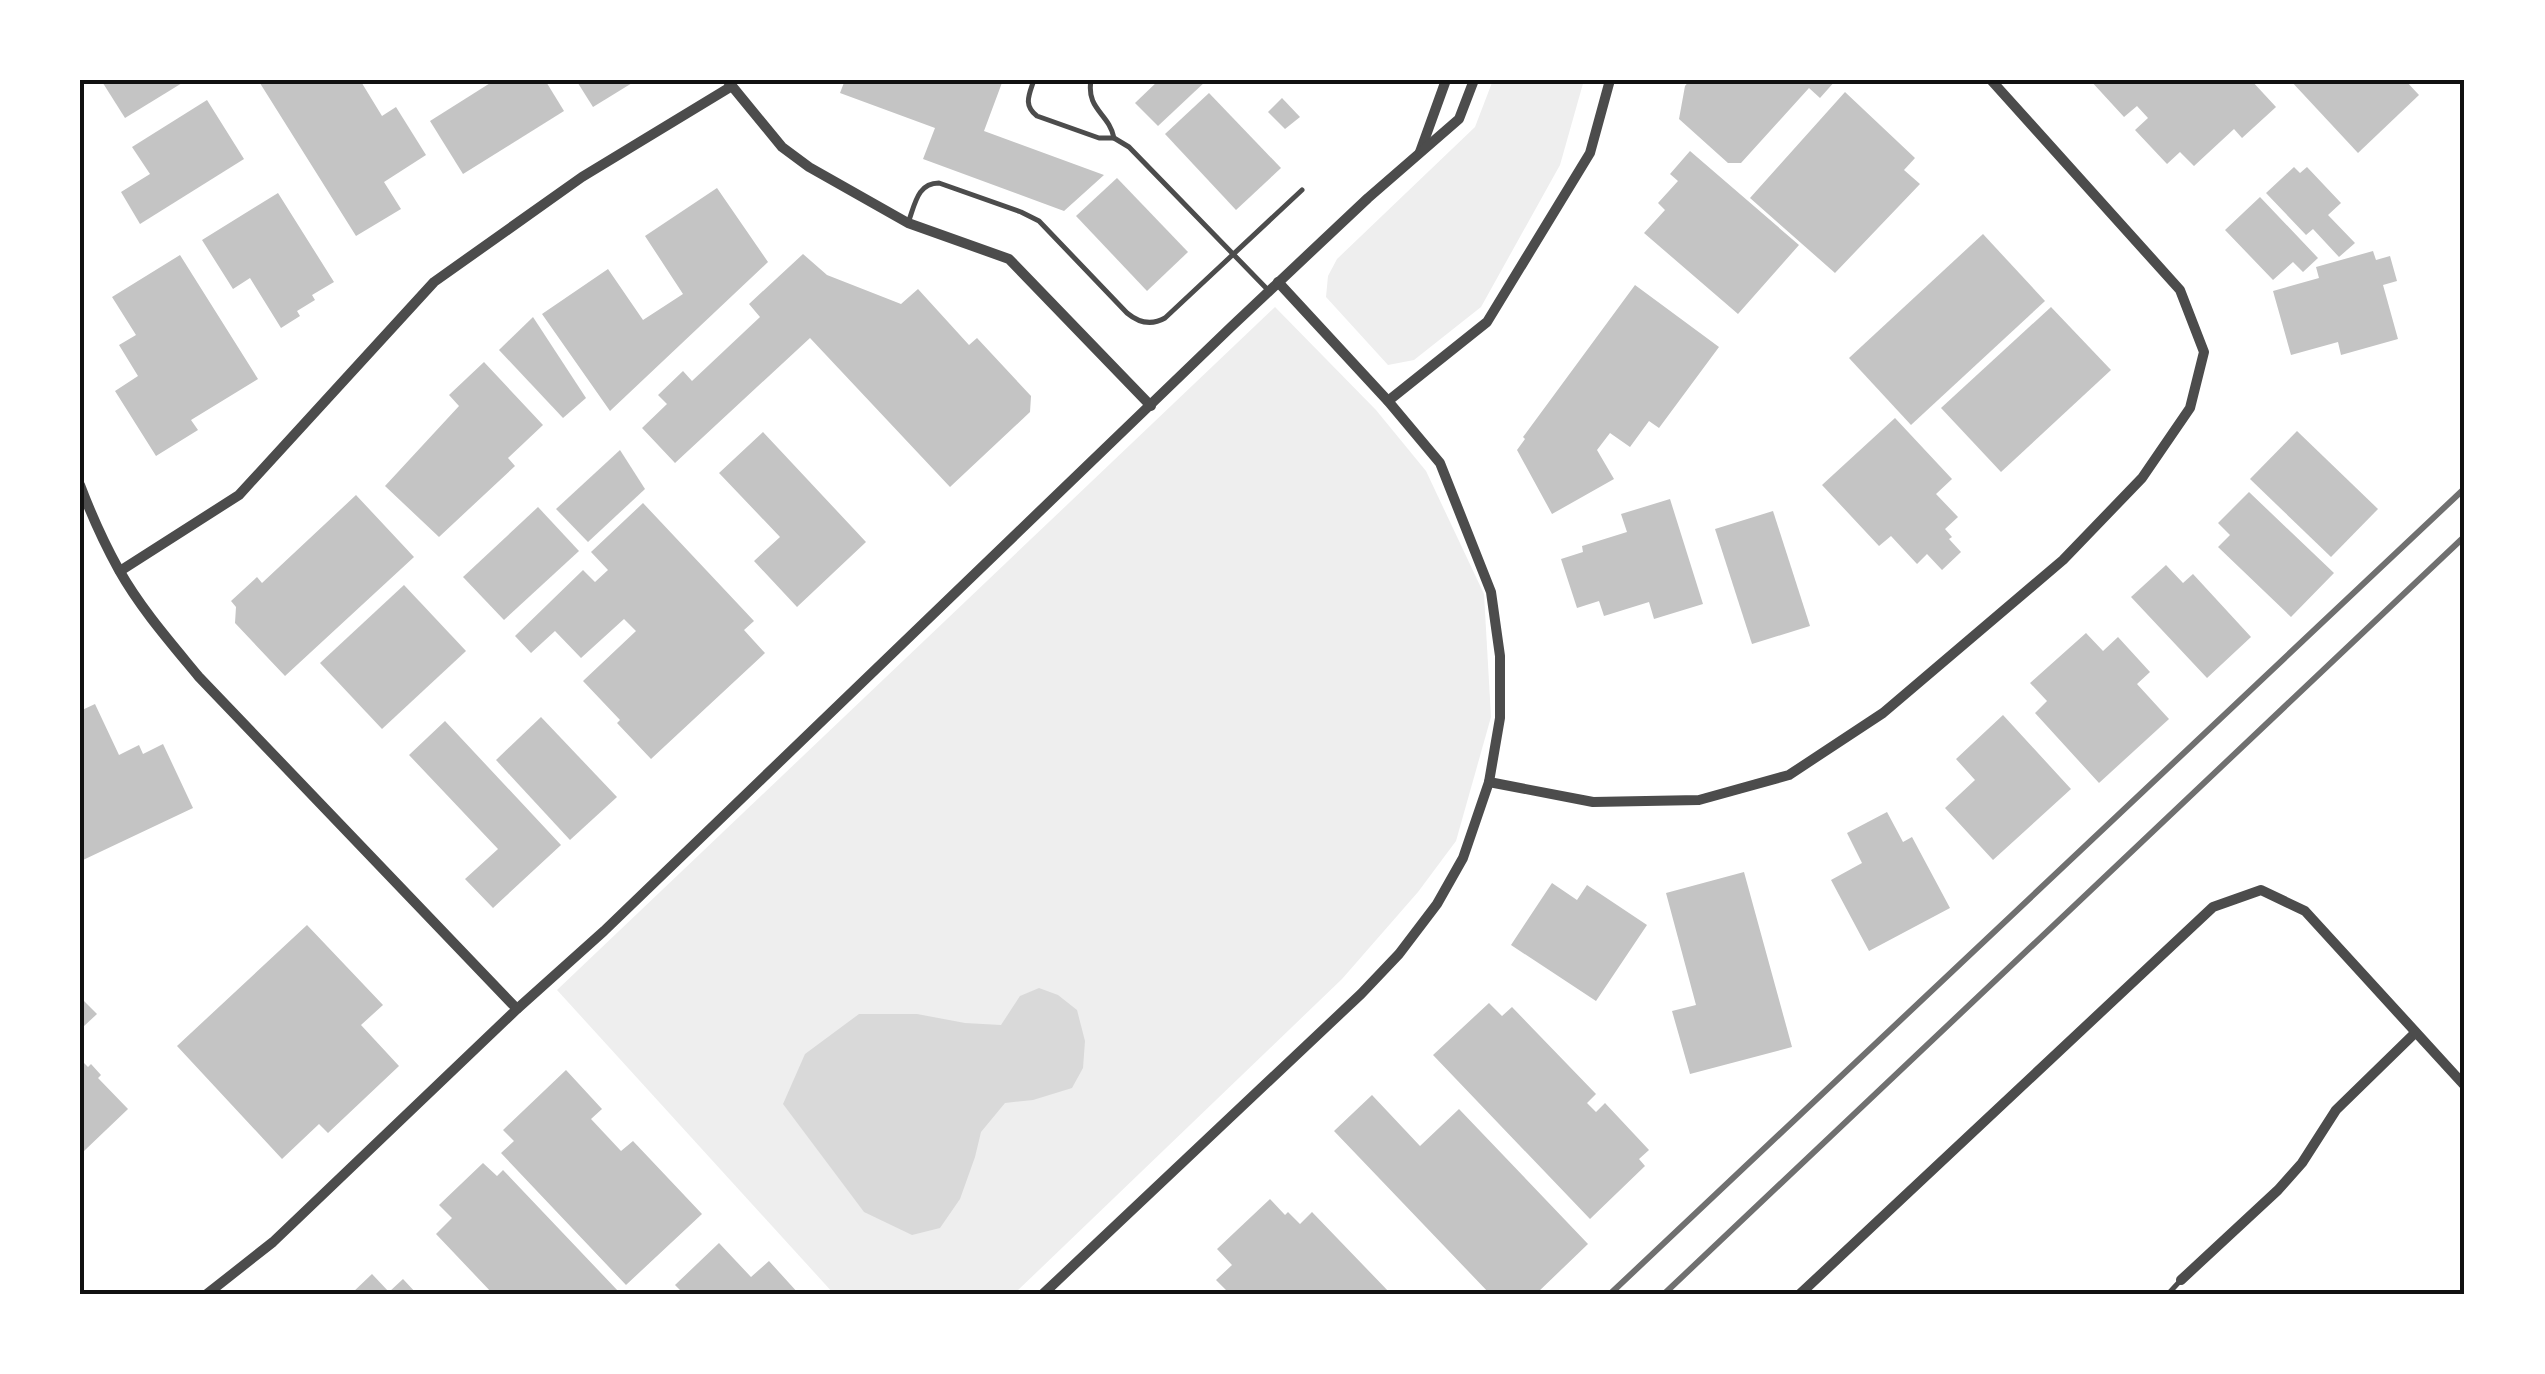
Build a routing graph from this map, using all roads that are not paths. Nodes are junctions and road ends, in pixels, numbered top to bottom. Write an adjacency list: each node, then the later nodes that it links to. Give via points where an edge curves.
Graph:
1 (1034, 80): 8 (lane, via 1027,100 1037,116)
2 (1091, 80): 8 (lane, via 1090,96)
3 (1446, 80): 9 (street)
4 (1474, 80): 9 (street, via 1459,118)
5 (1610, 80): 14 (street, via 1590,153 1488,322)
6 (1990, 80): 18 (street, via 2180,290 2204,352 2190,408 2142,478 2062,560 1883,713 1789,775 1699,800 1664,801 1593,802)
7 (730, 83): 11 (street, via 782,146); 17 (street, via 434,282 239,495)
8 (1114, 138): 12 (lane, via 1130,146)
9 (1420, 153): 13 (street)
10 (1302, 190): 12 (lane)
11 (908, 223): 12 (lane, via 930,183 1021,212 1039,222 1127,314 1146,323 1165,318); 15 (street, via 1009,259)
12 (1234, 254): 13 (lane)
13 (1274, 286): 14 (street); 15 (street)
14 (1388, 401): 18 (street, via 1440,463 1490,592 1500,718)
15 (1151, 406): 19 (street)
16 (80, 485): 17 (street)
17 (120, 571): 19 (street, via 199,676)
18 (1489, 782): 24 (street, via 1463,858 1399,954)
19 (517, 1009): 23 (street, via 273,1242)
20 (2415, 1032): 21 (street); 22 (street, via 2336,1110 2278,1190); 25 (street, via 2305,911 2261,890 2212,907)
21 (2465, 1086)
22 (2181, 1280): 26 (lane)
23 (207, 1294)
24 (1042, 1294)
25 (1800, 1294)
26 (2168, 1294)

